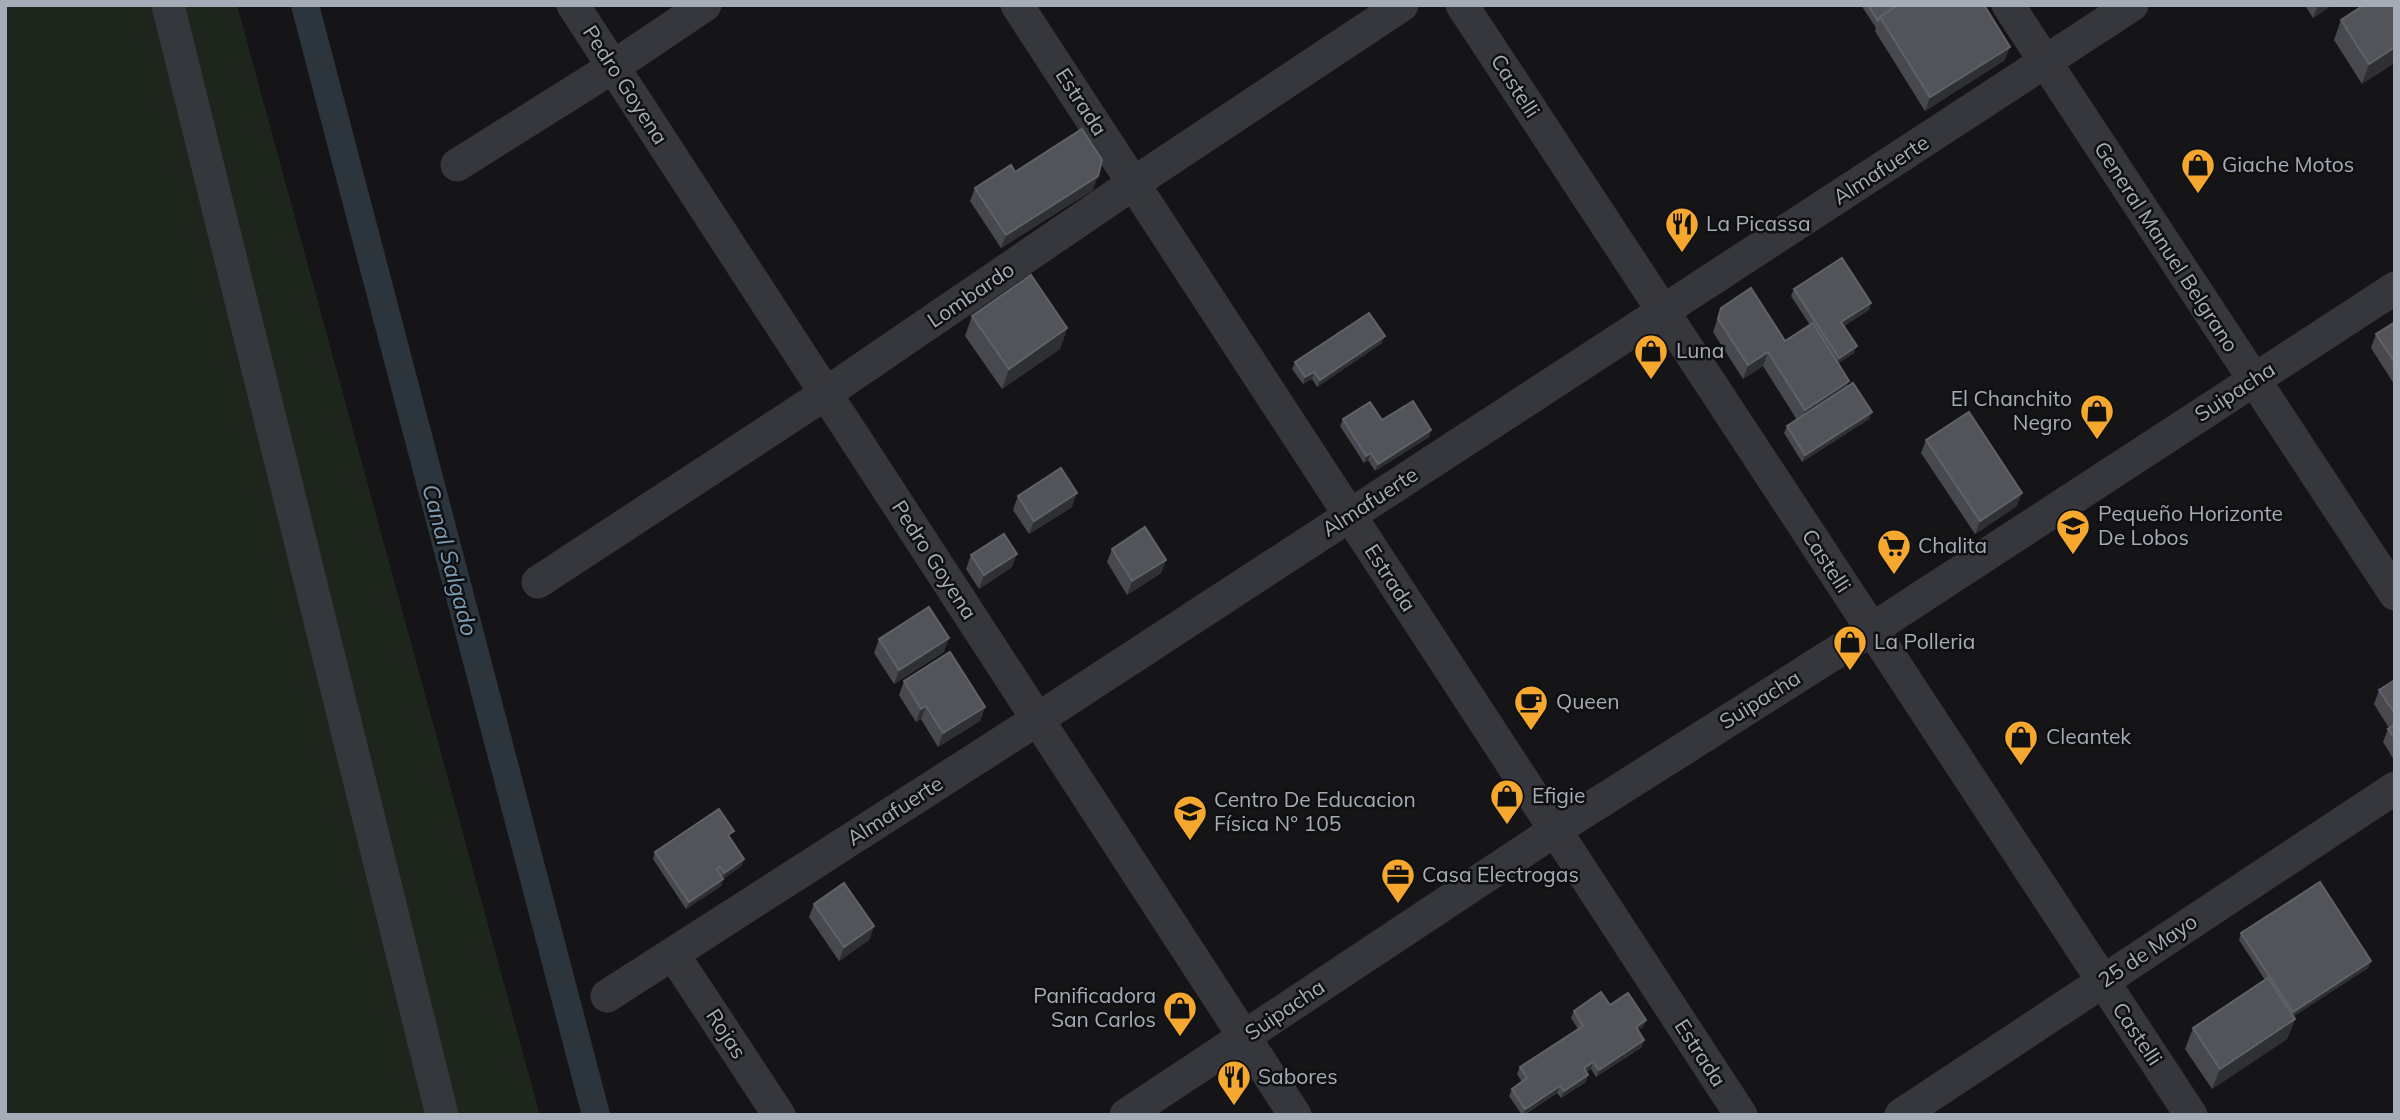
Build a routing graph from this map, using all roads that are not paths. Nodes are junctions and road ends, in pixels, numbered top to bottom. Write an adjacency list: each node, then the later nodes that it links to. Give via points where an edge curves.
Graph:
1 (168, 5): 28 (street)
2 (573, 5): 10 (street, Pedro Goyena)
3 (705, 5): 10 (street)
4 (1017, 5): 12 (street, Estrada)
5 (1402, 5): 12 (street, Lombardo)
6 (1462, 5): 14 (street, Castelli)
7 (2008, 5): 9 (street, General Manuel Belgrano)
8 (2132, 5): 9 (street, Almafuerte)
9 (2046, 64): 14 (street, Almafuerte); 15 (street, General Manuel Belgrano)
10 (613, 67): 11 (street); 16 (street, Pedro Goyena)
11 (457, 165)
12 (1134, 183): 16 (street, Lombardo); 17 (street, Estrada)
13 (2395, 288): 15 (street, Suipacha)
14 (1663, 311): 17 (street, Almafuerte); 20 (street, Castelli)
15 (2253, 380): 19 (street, General Manuel Belgrano); 20 (street, Suipacha)
16 (825, 394): 18 (street, Lombardo); 21 (street, Pedro Goyena)
17 (1350, 516): 21 (street, Almafuerte); 23 (street, Estrada)
18 (538, 582)
19 (2395, 594)
20 (1871, 629): 23 (street, Suipacha); 25 (street, Castelli)
21 (1038, 719): 24 (street, Almafuerte); 27 (street, Pedro Goyena)
22 (2395, 788): 25 (street, 25 de Mayo)
23 (1554, 831): 27 (street, Suipacha); 32 (street, Estrada)
24 (673, 954): 26 (street, Almafuerte); 29 (street, Rojas)
25 (2102, 982): 33 (street, 25 de Mayo); 34 (street, Castelli)
26 (607, 996)
27 (1245, 1037): 30 (street, Suipacha); 31 (street, Pedro Goyena)
28 (442, 1115)
29 (779, 1115)
30 (1126, 1115)
31 (1295, 1115)
32 (1741, 1115)
33 (1901, 1115)
34 (2191, 1115)

